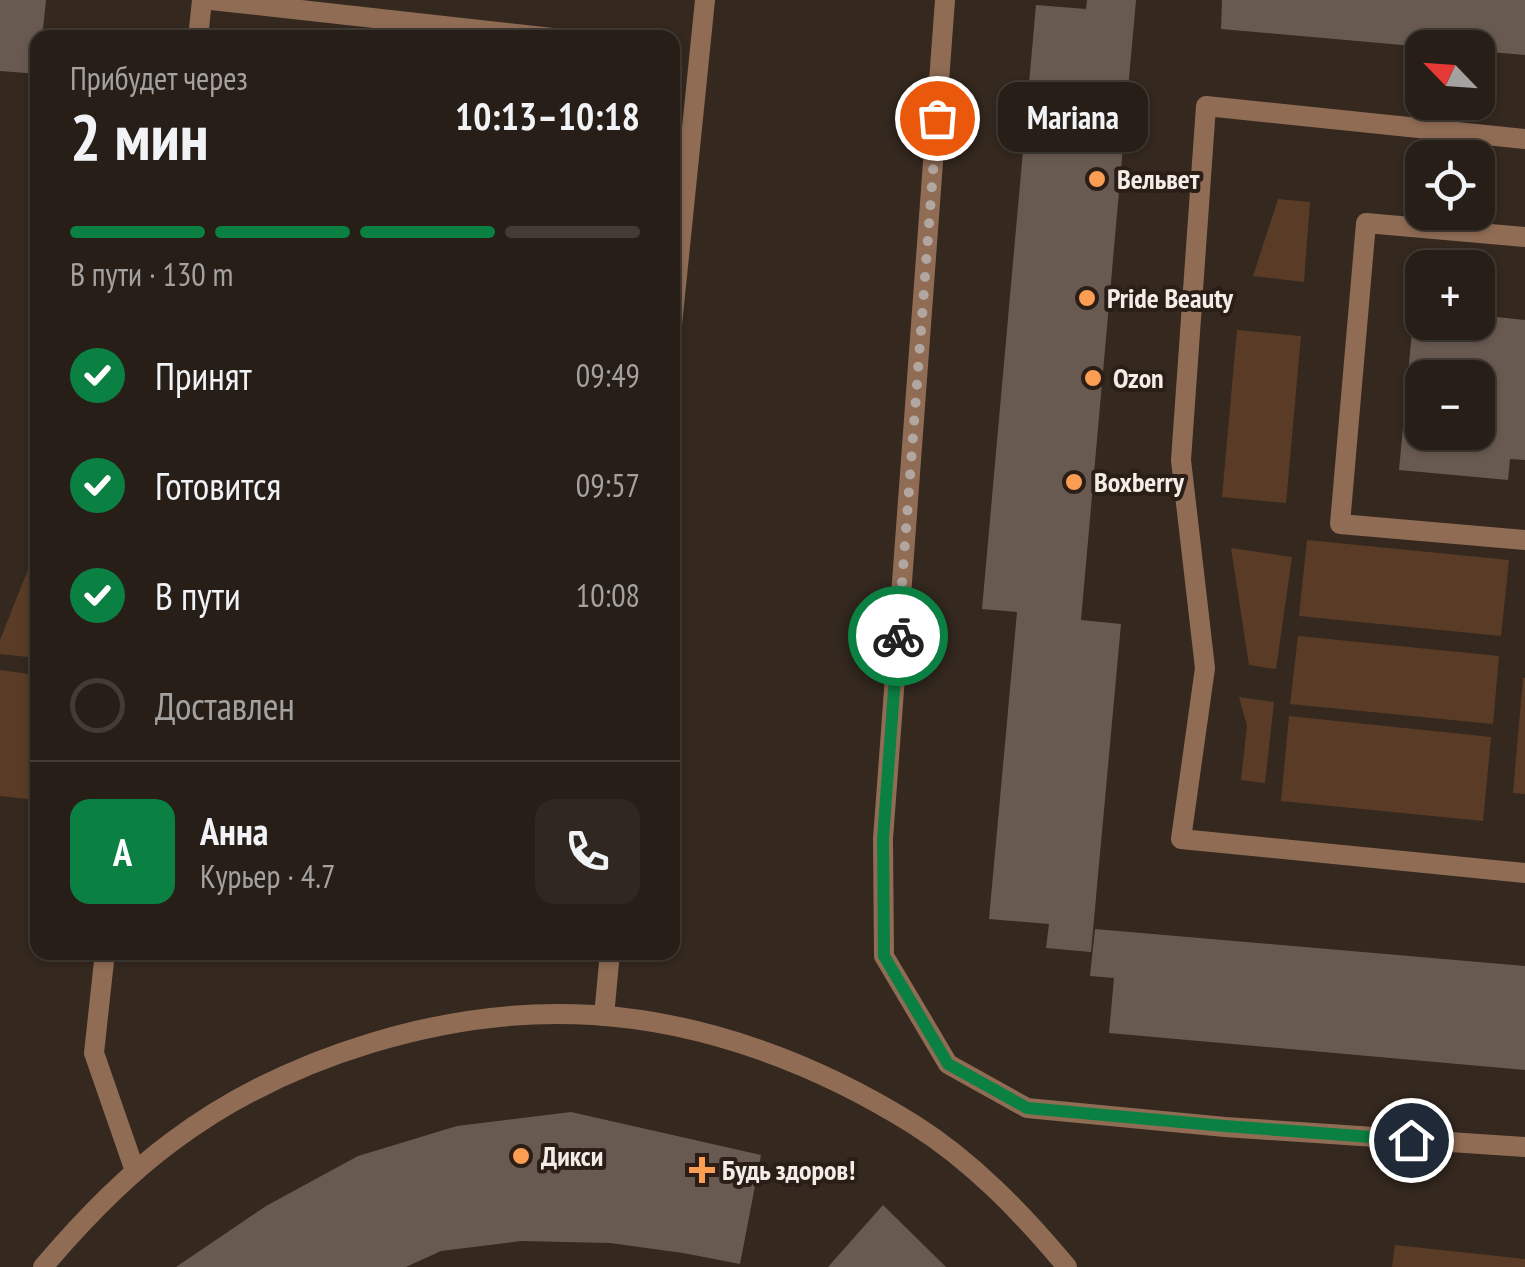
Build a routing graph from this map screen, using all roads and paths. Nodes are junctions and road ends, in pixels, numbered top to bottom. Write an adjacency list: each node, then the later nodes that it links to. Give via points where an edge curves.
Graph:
1 (202, 0): 5 (street)
2 (211, 0): 6 (street)
3 (705, 0): 9 (street)
4 (945, 0): 15 (street, via 883,839 884,956 948,1064 1027,1108)
5 (199, 30)
6 (481, 30)
7 (1525, 139): 11 (street, via 1206,106 1181,460 1205,668 1181,839)
8 (1525, 237): 10 (street, via 1366,223 1340,524)
9 (680, 246)
10 (1525, 540)
11 (1525, 873)
12 (104, 960): 16 (street, via 94,1054)
13 (609, 960): 14 (street)
14 (604, 1016): 16 (street, via 516,1017 379,1040 250,1092); 18 (street, via 724,1038 864,1096 970,1166)
15 (1525, 1147)
16 (135, 1171): 17 (street)
17 (42, 1267)
18 (1068, 1267)

